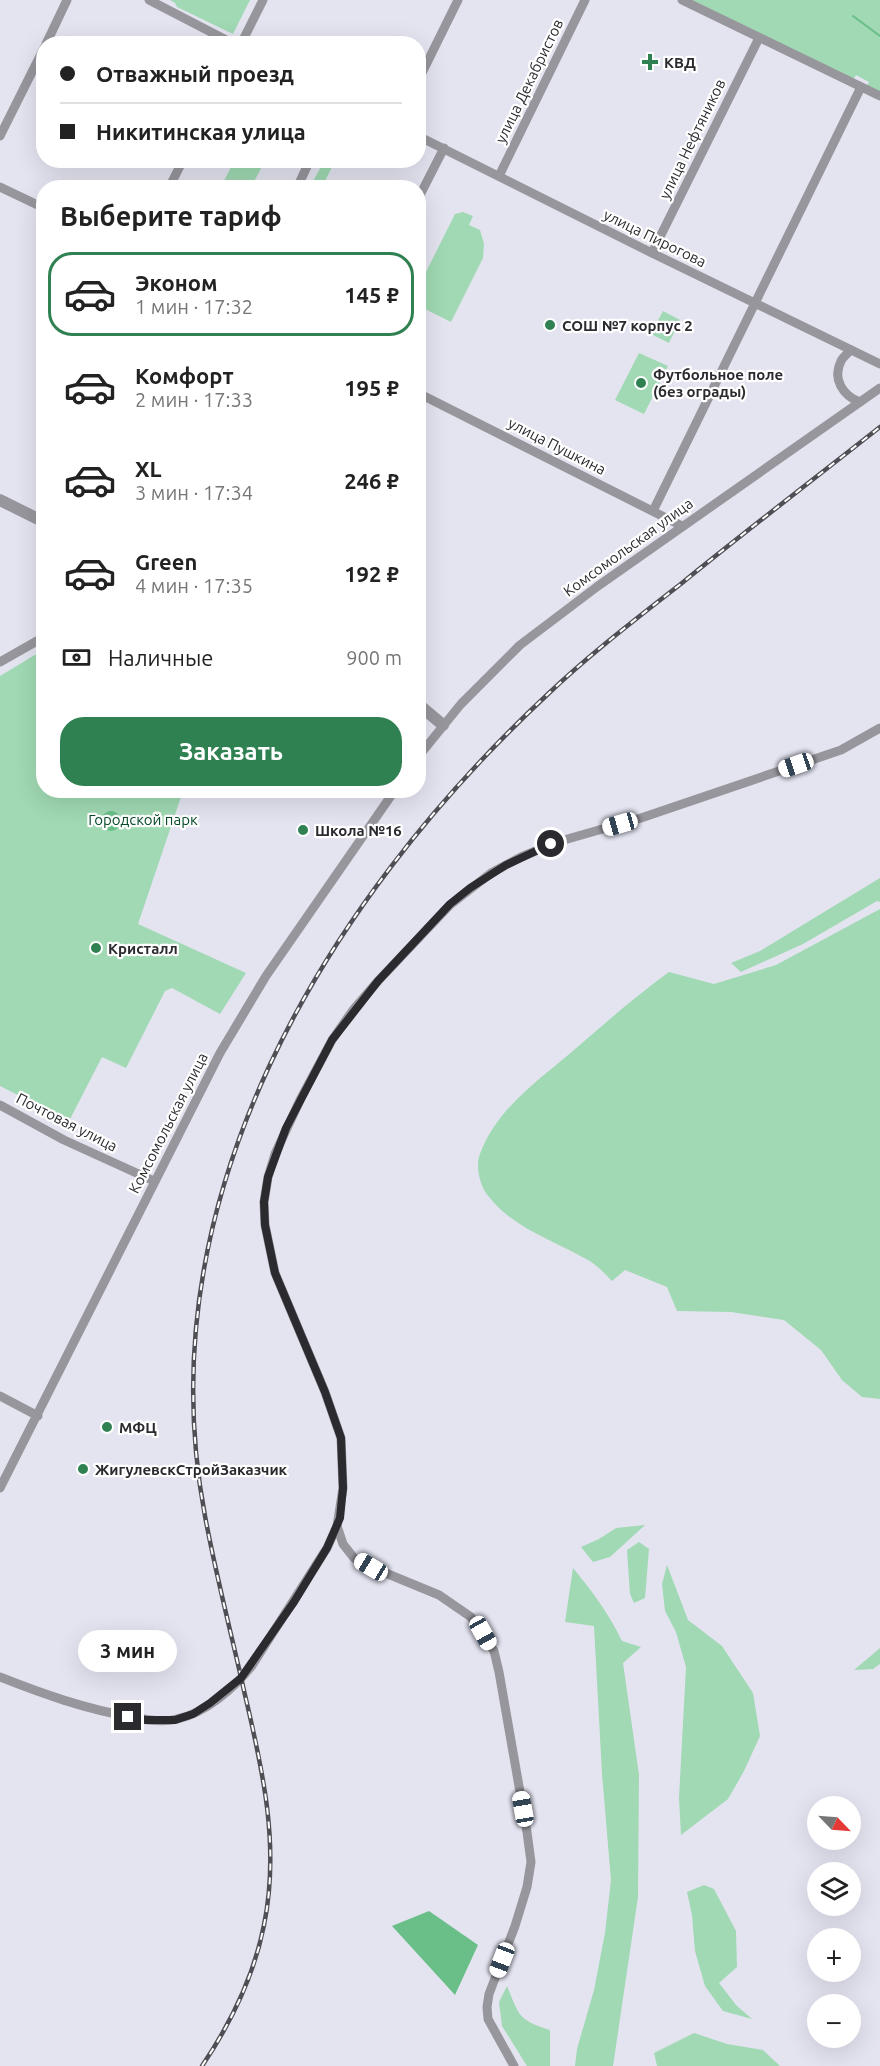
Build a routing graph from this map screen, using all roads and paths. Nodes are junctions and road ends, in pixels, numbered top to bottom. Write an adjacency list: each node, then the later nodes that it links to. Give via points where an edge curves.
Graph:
1 (67, 0): 7 (street)
2 (149, 0): 8 (street)
3 (263, 0): 9 (street)
4 (458, 0): 12 (street)
5 (585, 0): 18 (street, улица Декабристов)
6 (682, 0): 10 (street)
7 (50, 36)
8 (219, 36)
9 (245, 36)
10 (759, 38): 13 (street); 22 (street, улица Нефтяников)
11 (36, 64): 15 (street)
12 (426, 65)
13 (861, 87): 14 (street); 23 (street, Комсомольская улица)
14 (880, 96)
15 (0, 136)
16 (426, 140): 17 (street, улица Пирогова)
17 (444, 148): 18 (street, улица Пирогова); 19 (street)
18 (499, 176): 22 (street, улица Пирогова)
19 (426, 183)
20 (0, 187): 21 (street)
21 (36, 204)
22 (652, 253): 23 (street, улица Пирогова)
23 (755, 303): 24 (street, улица Пирогова); 30 (street, Комсомольская улица)
24 (851, 350): 25 (street, улица Пирогова); 28 (street, via 841,361 840,388)
25 (880, 364)
26 (880, 388): 28 (street, Комсомольская улица)
27 (426, 397): 30 (street, улица Пушкина)
28 (860, 402): 32 (street, Комсомольская улица)
29 (0, 500): 31 (street)
30 (653, 511): 32 (street, улица Пушкина)
31 (36, 518)
32 (682, 526): 36 (street, Комсомольская улица, via 520,645)
33 (36, 641): 34 (street)
34 (0, 662)
35 (426, 711): 36 (street)
36 (443, 725): 38 (street, Комсомольская улица)
37 (880, 728): 45 (street, via 841,750 557,842 491,873 450,904 378,981 332,1040 275,1154 264,1202 275,1273 341,1438 343,1488)
38 (426, 747)
39 (390, 798): 41 (street, Комсомольская улица, via 246,1008)
40 (0, 1105): 41 (street, Почтовая улица, via 64,1140)
41 (154, 1181): 43 (street, Комсомольская улица)
42 (0, 1396): 43 (street)
43 (38, 1416): 44 (street, Комсомольская улица)
44 (0, 1488)
45 (337, 1526): 46 (street, via 251,1667 193,1714 175,1720 146,1720 111,1714); 47 (street, via 343,1544 354,1558 451,1602 471,1617 494,1651 531,1862 527,1887 487,2007 488,2019)
46 (0, 1677)
47 (514, 2066)

